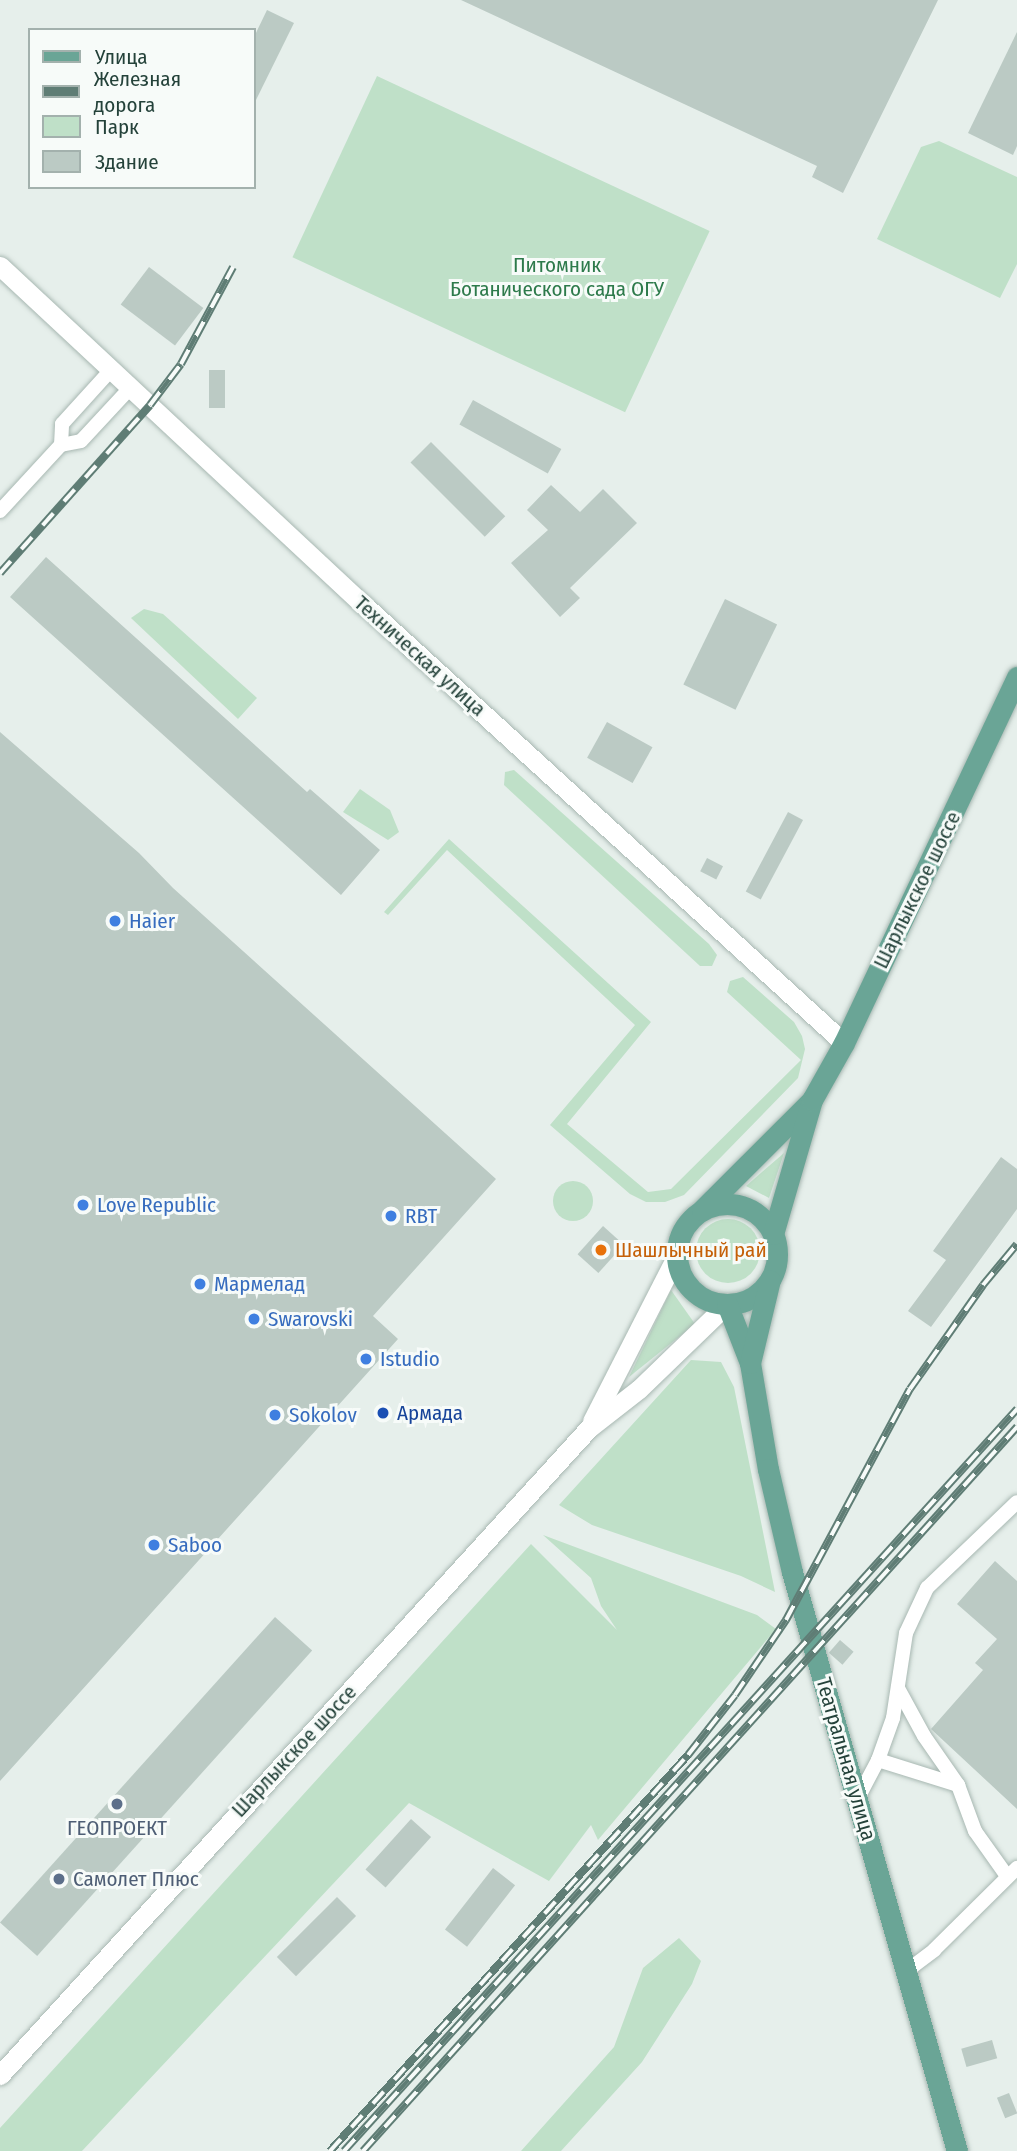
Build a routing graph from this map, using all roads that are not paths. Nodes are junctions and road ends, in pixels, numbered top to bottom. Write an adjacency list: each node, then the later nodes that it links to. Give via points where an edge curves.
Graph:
1 (0, 266): 2 (street, Техническая улица)
2 (111, 370): 3 (street, Техническая улица); 4 (street, via 62,424)
3 (130, 388): 4 (street, via 81,441); 7 (street, Техническая улица)
4 (61, 445): 5 (street)
5 (0, 511)
6 (1017, 677): 7 (main road, Шарлыкское шоссе)
7 (844, 1043): 8 (main road, Шарлыкское шоссе)
8 (812, 1100): 9 (main road, Шарлыкское шоссе); 10 (main road, Шарлыкское шоссе)
9 (702, 1210): 10 (main road, via 720,1204 747,1208 763,1219); 11 (main road, via 683,1228)
10 (773, 1234): 12 (main road, via 777,1256)
11 (676, 1257): 13 (main road, via 692,1291); 15 (street, Шарлыкское шоссе)
12 (771, 1278): 13 (main road, via 753,1297); 14 (main road, Театральная улица)
13 (727, 1304): 14 (main road, Театральная улица); 15 (street, Шарлыкское шоссе, via 639,1390)
14 (750, 1363): 20 (main road, Театральная улица, via 792,1572)
15 (589, 1428): 23 (street, Шарлыкское шоссе)
16 (1017, 1502): 17 (street, via 927,1588 906,1633)
17 (899, 1690): 18 (street); 19 (street, via 923,1736)
18 (878, 1760): 19 (street); 20 (street)
19 (958, 1785): 21 (street, via 975,1831)
20 (858, 1800): 22 (main road, Театральная улица)
21 (1012, 1872): 22 (street, via 934,1950)
22 (904, 1973): 24 (main road, Театральная улица)
23 (0, 2075)
24 (957, 2151)

